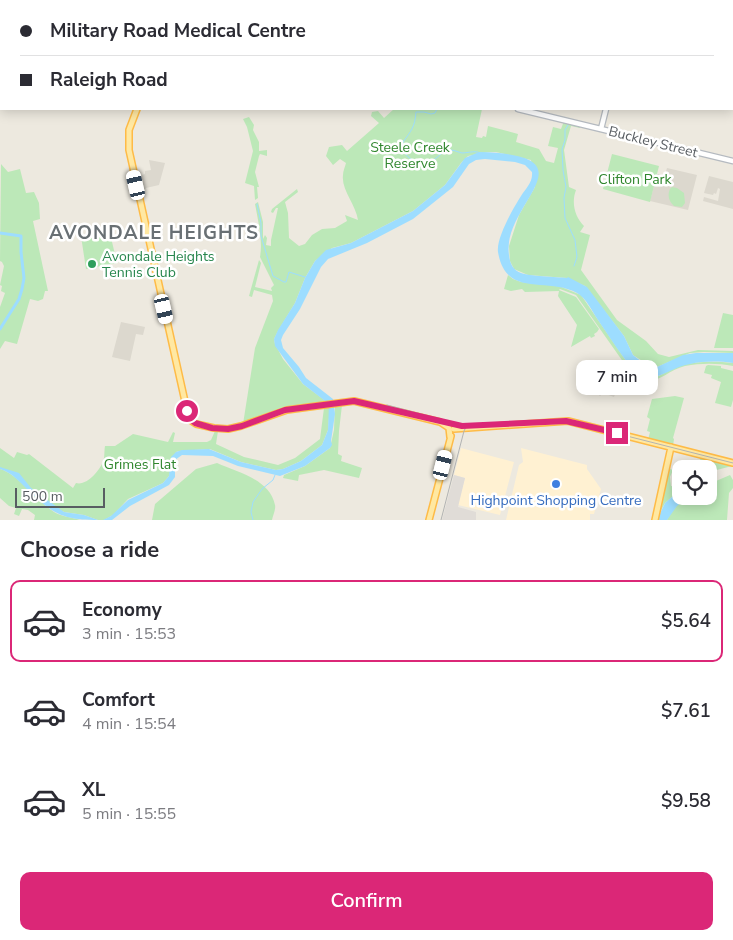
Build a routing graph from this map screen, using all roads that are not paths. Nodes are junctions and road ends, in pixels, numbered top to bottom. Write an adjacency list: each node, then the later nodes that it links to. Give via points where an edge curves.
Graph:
1 (137, 110): 8 (main road, via 129,130 128,146 190,420 228,429 285,410 362,402)
2 (522, 110): 5 (main road, Buckley Street)
3 (527, 110): 5 (main road, Buckley Street)
4 (606, 110): 6 (main road)
5 (573, 122): 6 (main road, Buckley Street)
6 (601, 129): 7 (main road, Buckley Street)
7 (733, 162)
8 (452, 427): 9 (main road, via 570,421); 11 (main road)
9 (670, 447): 10 (main road); 12 (main road)
10 (732, 463)
11 (429, 520)
12 (655, 520)

